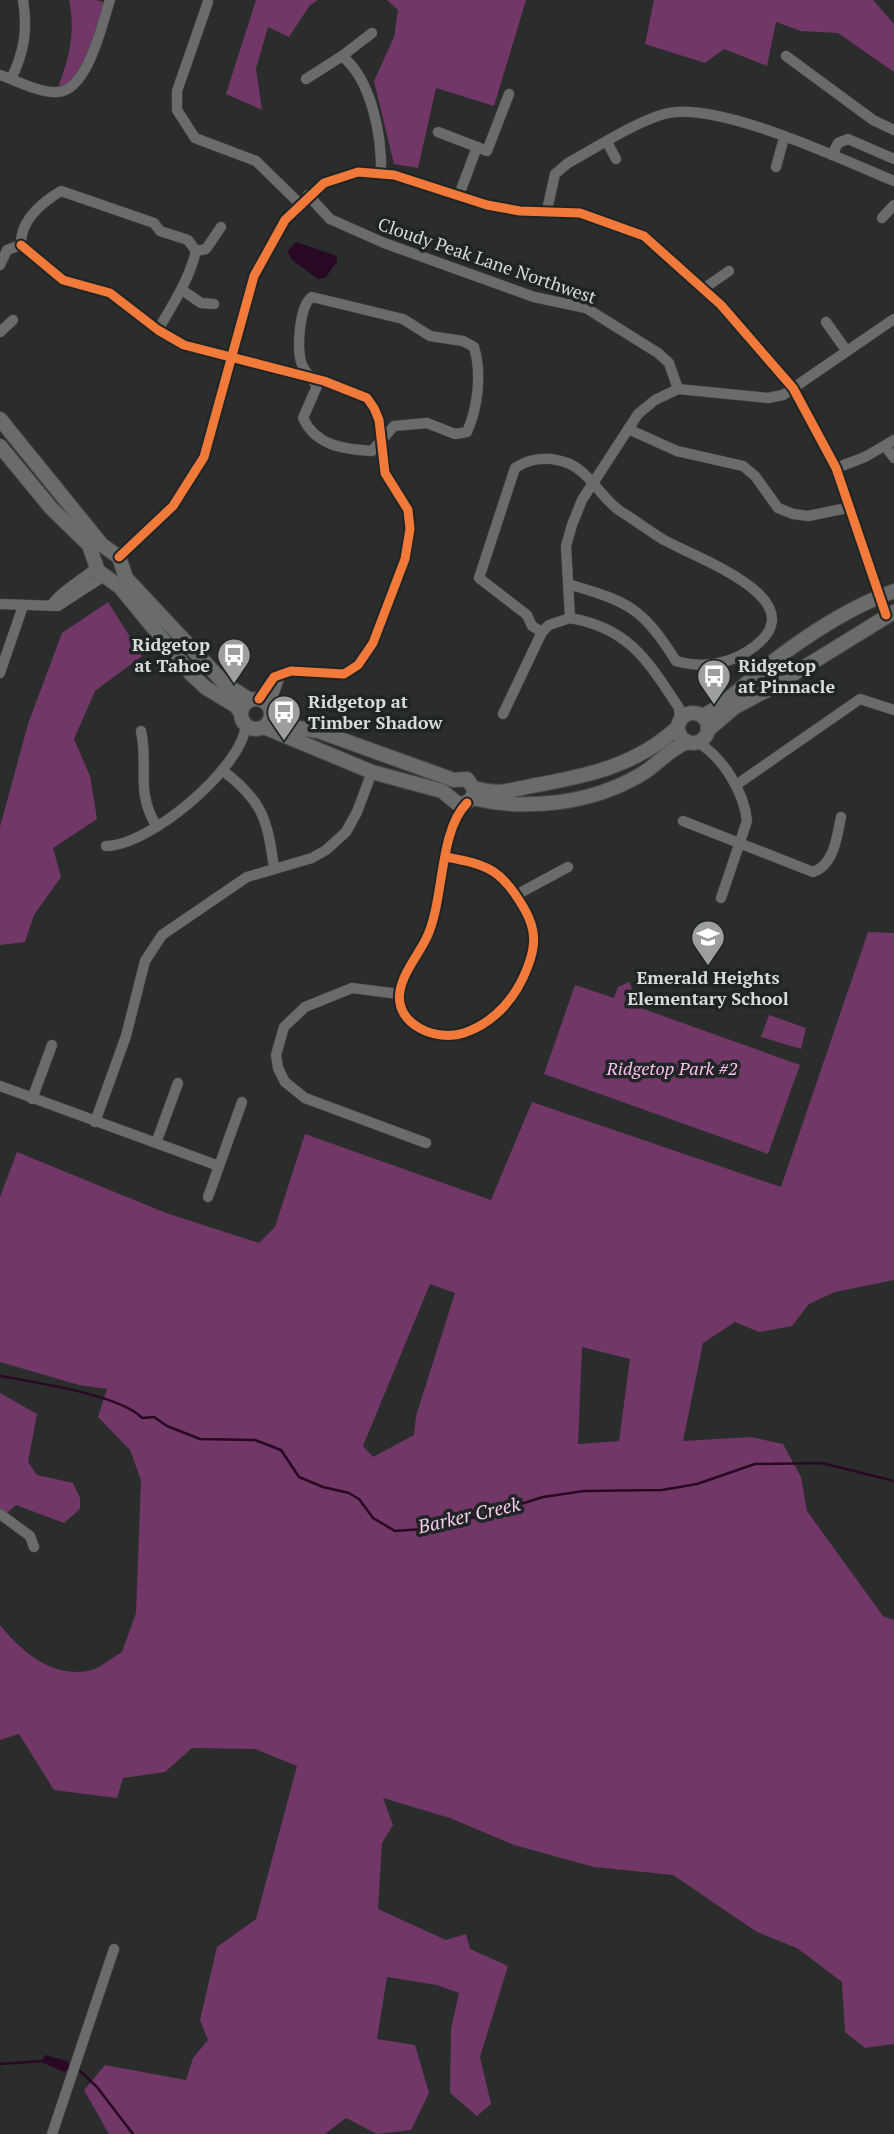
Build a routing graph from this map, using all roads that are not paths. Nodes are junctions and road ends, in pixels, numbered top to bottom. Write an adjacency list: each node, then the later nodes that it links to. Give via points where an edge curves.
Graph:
1 (23, 0): 8 (street, via 24,43)
2 (110, 0): 8 (street, via 88,65 75,85 55,92)
3 (208, 2): 24 (street, via 177,91 177,110 195,138 256,161)
4 (372, 33): 5 (street)
5 (342, 55): 9 (street); 20 (street, via 365,89 381,149)
6 (786, 56): 11 (street, via 862,113)
7 (0, 75): 8 (street)
8 (11, 79)
9 (306, 79)
10 (509, 94): 15 (street, via 488,151)
11 (894, 130)
12 (438, 132): 15 (street)
13 (784, 138): 14 (street, via 717,115 686,112 664,114); 16 (street); 19 (street)
14 (607, 142): 17 (street); 26 (street, via 555,174)
15 (477, 147): 23 (street)
16 (832, 155): 18 (street, via 838,143 848,139); 21 (street)
17 (616, 159)
18 (894, 159)
19 (776, 167)
20 (381, 174): 22 (street, via 358,173 324,183); 23 (street)
21 (894, 181)
22 (308, 195): 24 (street); 45 (street, Cloudy Peak Lane Northwest, via 330,219 384,243 534,296 586,309 658,353 669,363)
23 (459, 195): 26 (street, via 520,211)
24 (300, 204): 42 (street, via 285,220 254,276)
25 (894, 205): 27 (street)
26 (547, 210): 33 (street, via 580,213 644,236)
27 (882, 218)
28 (220, 227): 30 (street, via 206,249)
29 (21, 245): 30 (street, via 28,221 61,191 154,223 160,230 188,240); 31 (street, via 8,250); 39 (street, via 63,280 110,293)
30 (196, 251): 34 (street)
31 (0, 265)
32 (729, 271): 33 (street)
33 (703, 289): 44 (street)
34 (182, 290): 35 (street, via 201,303); 39 (street)
35 (214, 304)
36 (894, 319): 41 (street)
37 (13, 320): 40 (street)
38 (826, 322): 41 (street)
39 (158, 330): 42 (street, via 184,345)
40 (0, 331)
41 (846, 350): 44 (street)
42 (232, 357): 43 (street); 55 (street, via 204,457 173,506)
43 (311, 377): 48 (street, via 367,398 379,419); 48 (street, via 317,386 303,418 310,433 326,443 355,450 372,451); 48 (street, via 301,363 301,312 312,297 396,317 430,336 474,347 474,416 467,432 455,434 427,423 394,426)
44 (793, 388): 45 (street, via 768,398); 52 (street)
45 (678, 389): 47 (street, via 655,400)
46 (0, 419): 55 (main road)
47 (628, 429): 53 (street); 54 (street, via 677,451 743,466 778,508 793,514 808,516)
48 (382, 441): 66 (street, via 386,472 408,510 410,529 405,559 373,643 358,665 344,674 291,671 274,677)
49 (890, 444): 51 (street); 52 (street)
50 (0, 446): 55 (main road, via 51,508)
51 (894, 458)
52 (836, 468): 54 (street)
53 (594, 486): 56 (street, via 582,500 566,546); 56 (street, via 606,501 663,539 746,582 771,614 771,628 746,652 717,664 690,665 677,661 647,618 628,605); 62 (street, via 569,464 544,458 514,468 507,483 479,578)
54 (847, 508): 57 (street)
55 (108, 565): 59 (street, via 52,605); 66 (main road)
56 (570, 585): 61 (street)
57 (887, 593): 60 (street); 67 (main road, via 767,666)
58 (0, 604): 59 (street)
59 (23, 606): 63 (street)
60 (890, 613): 67 (main road, via 769,690)
61 (570, 618): 62 (street); 67 (street, via 607,628 627,641 645,657)
62 (542, 632): 65 (street)
63 (0, 673)
64 (894, 710): 72 (street, via 860,699)
65 (503, 714)
66 (255, 717): 69 (street); 70 (main road); 71 (main road, via 318,732)
67 (694, 728): 72 (street); 73 (main road, via 599,774)
68 (141, 731): 76 (street, via 146,762 143,796)
69 (222, 770): 76 (street, via 209,788); 80 (street, via 260,805)
70 (372, 772): 73 (main road); 80 (street, via 357,812 338,840 312,858)
71 (454, 780): 73 (main road, via 449,787); 73 (main road, via 467,779)
72 (736, 785): 77 (street, via 747,821)
73 (462, 800): 79 (street)
74 (841, 817): 77 (street, via 827,863 813,872)
75 (683, 821): 77 (street)
76 (156, 825): 78 (street, via 126,845)
77 (740, 845): 83 (street)
78 (106, 846)
79 (446, 857): 82 (street, via 495,870); 84 (street, via 429,934)
80 (274, 867): 90 (street, via 220,894 168,929 153,947)
81 (568, 867): 82 (street)
82 (516, 895): 84 (street, via 534,932 534,948 522,983 497,1014 466,1032 429,1032 405,1016)
83 (721, 898)
84 (399, 994): 92 (street, via 352,988 305,1007 284,1027 278,1041 278,1068 285,1082 306,1098)
85 (51, 1045): 88 (street)
86 (178, 1083): 91 (street)
87 (0, 1086): 88 (street)
88 (32, 1099): 90 (street)
89 (242, 1102): 93 (street)
90 (96, 1122): 91 (street)
91 (156, 1143): 93 (street)
92 (426, 1143)
93 (219, 1166): 94 (street)
94 (208, 1198)
95 (0, 1514): 96 (street, via 30,1536)
96 (34, 1547)
97 (114, 1949): 98 (street)
98 (52, 2134)

